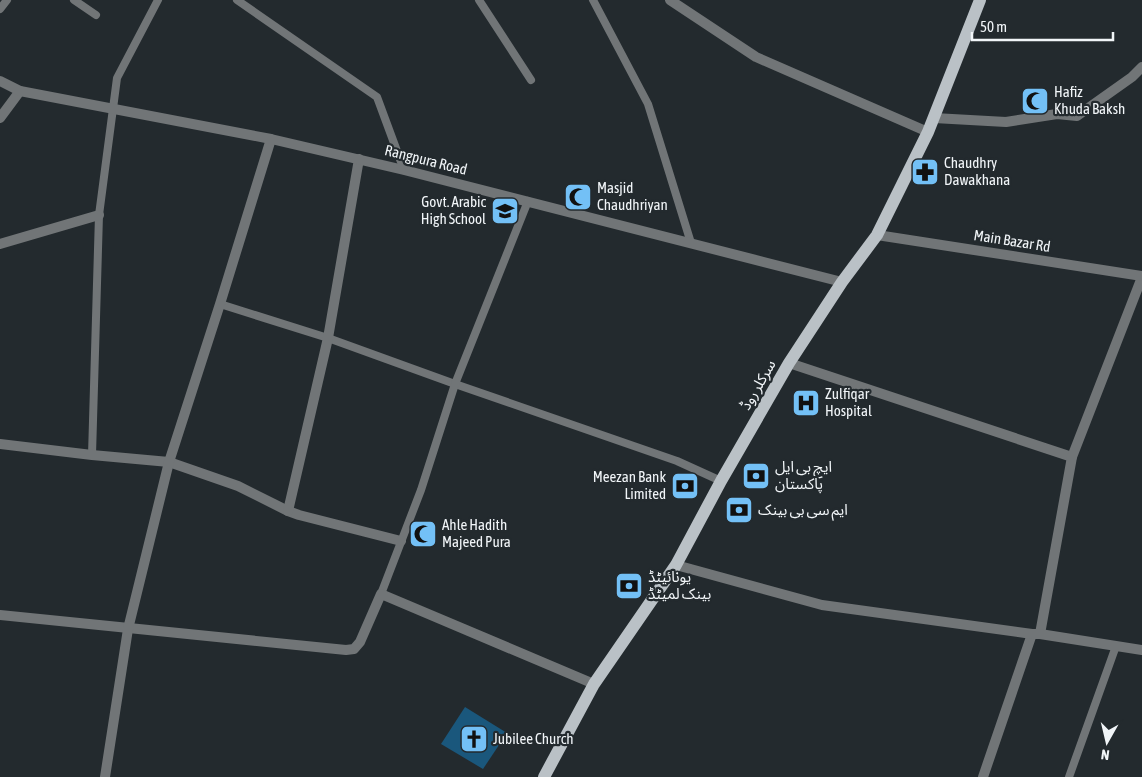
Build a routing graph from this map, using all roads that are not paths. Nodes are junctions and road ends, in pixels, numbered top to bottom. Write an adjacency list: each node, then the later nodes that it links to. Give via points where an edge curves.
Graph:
1 (7, 0): 9 (lane)
2 (74, 0): 10 (lane)
3 (158, 0): 15 (lane, via 117,78)
4 (237, 0): 21 (lane, via 377,97)
5 (478, 0): 12 (lane)
6 (593, 0): 25 (lane, via 648,104)
7 (670, 0): 18 (street, via 756,57)
8 (980, 0): 17 (main road, سرکلر روڈ)
9 (0, 9)
10 (96, 15)
11 (1142, 67): 17 (street, via 1077,116 1056,114 1006,122)
12 (531, 80)
13 (0, 81): 14 (street, Rangpura Road)
14 (20, 91): 15 (street, Rangpura Road); 16 (street)
15 (113, 109): 19 (street, Rangpura Road); 23 (lane)
16 (0, 118)
17 (934, 118): 18 (main road, سرکلر روڈ)
18 (928, 132): 24 (main road, سرکلر روڈ)
19 (271, 139): 20 (street, Rangpura Road); 29 (street)
20 (359, 159): 21 (street, Rangpura Road); 30 (street)
21 (404, 170): 22 (street, Rangpura Road)
22 (528, 201): 25 (street, Rangpura Road); 32 (lane)
23 (99, 216): 26 (street); 34 (lane)
24 (877, 235): 27 (street, Main Bazar Rd); 28 (main road, سرکلر روڈ)
25 (691, 243): 28 (street, Rangpura Road)
26 (0, 244)
27 (1142, 276): 35 (street)
28 (842, 282): 31 (main road, سرکلر روڈ)
29 (220, 304): 30 (lane); 36 (street)
30 (328, 338): 32 (lane); 38 (street)
31 (789, 363): 35 (street); 37 (main road, سرکلر روڈ)
32 (455, 384): 37 (lane, via 676,461); 39 (lane)
33 (0, 444): 34 (street)
34 (92, 455): 36 (street)
35 (1072, 457): 44 (street)
36 (169, 462): 38 (street, via 238,486); 43 (street)
37 (721, 481): 40 (main road, سرکلر روڈ)
38 (288, 511): 39 (street)
39 (401, 541): 41 (lane)
40 (676, 565): 44 (street, via 822,605); 47 (main road, سرکلر روڈ)
41 (381, 594): 43 (street, via 354,649); 47 (street)
42 (0, 615): 43 (street)
43 (128, 629): 48 (street)
44 (1036, 634): 45 (street); 50 (street)
45 (1116, 646): 46 (street); 51 (lane)
46 (1142, 650)
47 (594, 684): 49 (main road, سرکلر روڈ)
48 (105, 777)
49 (544, 777)
50 (983, 777)
51 (1069, 777)

